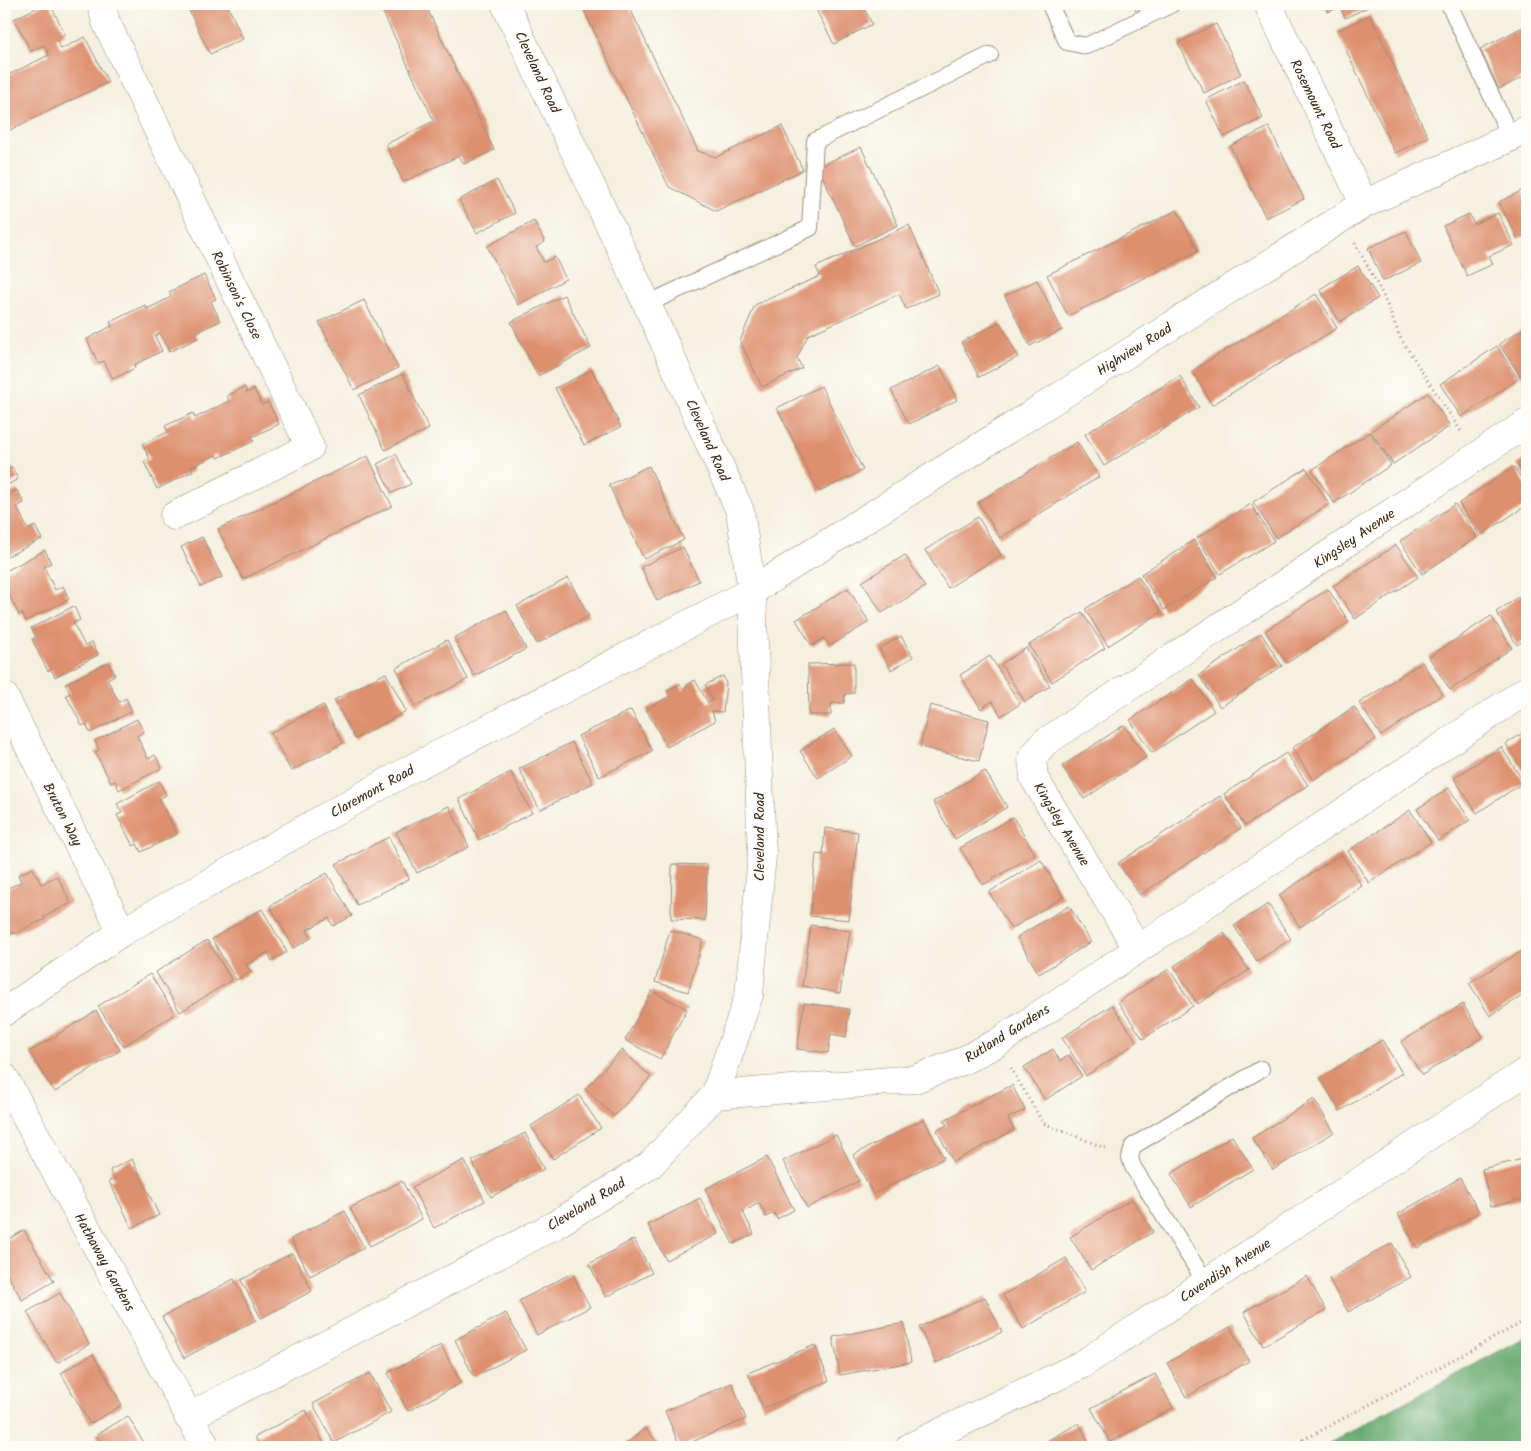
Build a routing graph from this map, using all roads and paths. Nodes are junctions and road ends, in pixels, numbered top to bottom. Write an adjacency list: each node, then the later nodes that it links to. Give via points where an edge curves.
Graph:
1 (101, 4): 13 (street, Robinson's Close, via 106,22 310,447)
2 (505, 4): 10 (street, Cleveland Road)
3 (1172, 4): 6 (lane, via 1086,46 1067,42)
4 (1268, 4): 9 (street, Rosemount Road)
5 (1449, 4): 8 (lane)
6 (1051, 7)
7 (990, 55): 10 (lane, via 815,141 810,228)
8 (1519, 134): 9 (street, Highview Road)
9 (1353, 211): 12 (path, via 1401,339); 14 (street, Highview Road)
10 (647, 304): 14 (street, Cleveland Road, via 740,511)
11 (1527, 423): 12 (street, Kingsley Avenue)
12 (1477, 456): 18 (street, Kingsley Avenue, via 1044,743 1032,758 1034,778)
13 (174, 516)
14 (752, 591): 17 (street, Claremont Road, via 407,771); 24 (street, Cleveland Road, via 762,855 749,995)
15 (1527, 690): 18 (street)
16 (4, 696): 17 (street, Bruton Way)
17 (122, 932): 19 (street, Claremont Road)
18 (1137, 948): 20 (street, Rutland Gardens)
19 (4, 1012)
20 (997, 1043): 24 (street, Rutland Gardens, via 960,1062 915,1079); 25 (path, via 1043,1123)
21 (1261, 1069): 25 (lane, via 1133,1146)
22 (1527, 1071): 26 (street, Cavendish Avenue)
23 (4, 1077): 28 (street, Hathaway Gardens)
24 (715, 1095): 28 (street, Cleveland Road, via 650,1165 563,1220)
25 (1130, 1158): 26 (lane, via 1133,1168)
26 (1206, 1283): 31 (street, Cavendish Avenue, via 1081,1365)
27 (1527, 1320): 29 (path)
28 (188, 1417): 30 (street, Hathaway Gardens)
29 (1302, 1440): 32 (path); 33 (path)
30 (206, 1447)
31 (910, 1447)
32 (1290, 1447)
33 (1307, 1447)

